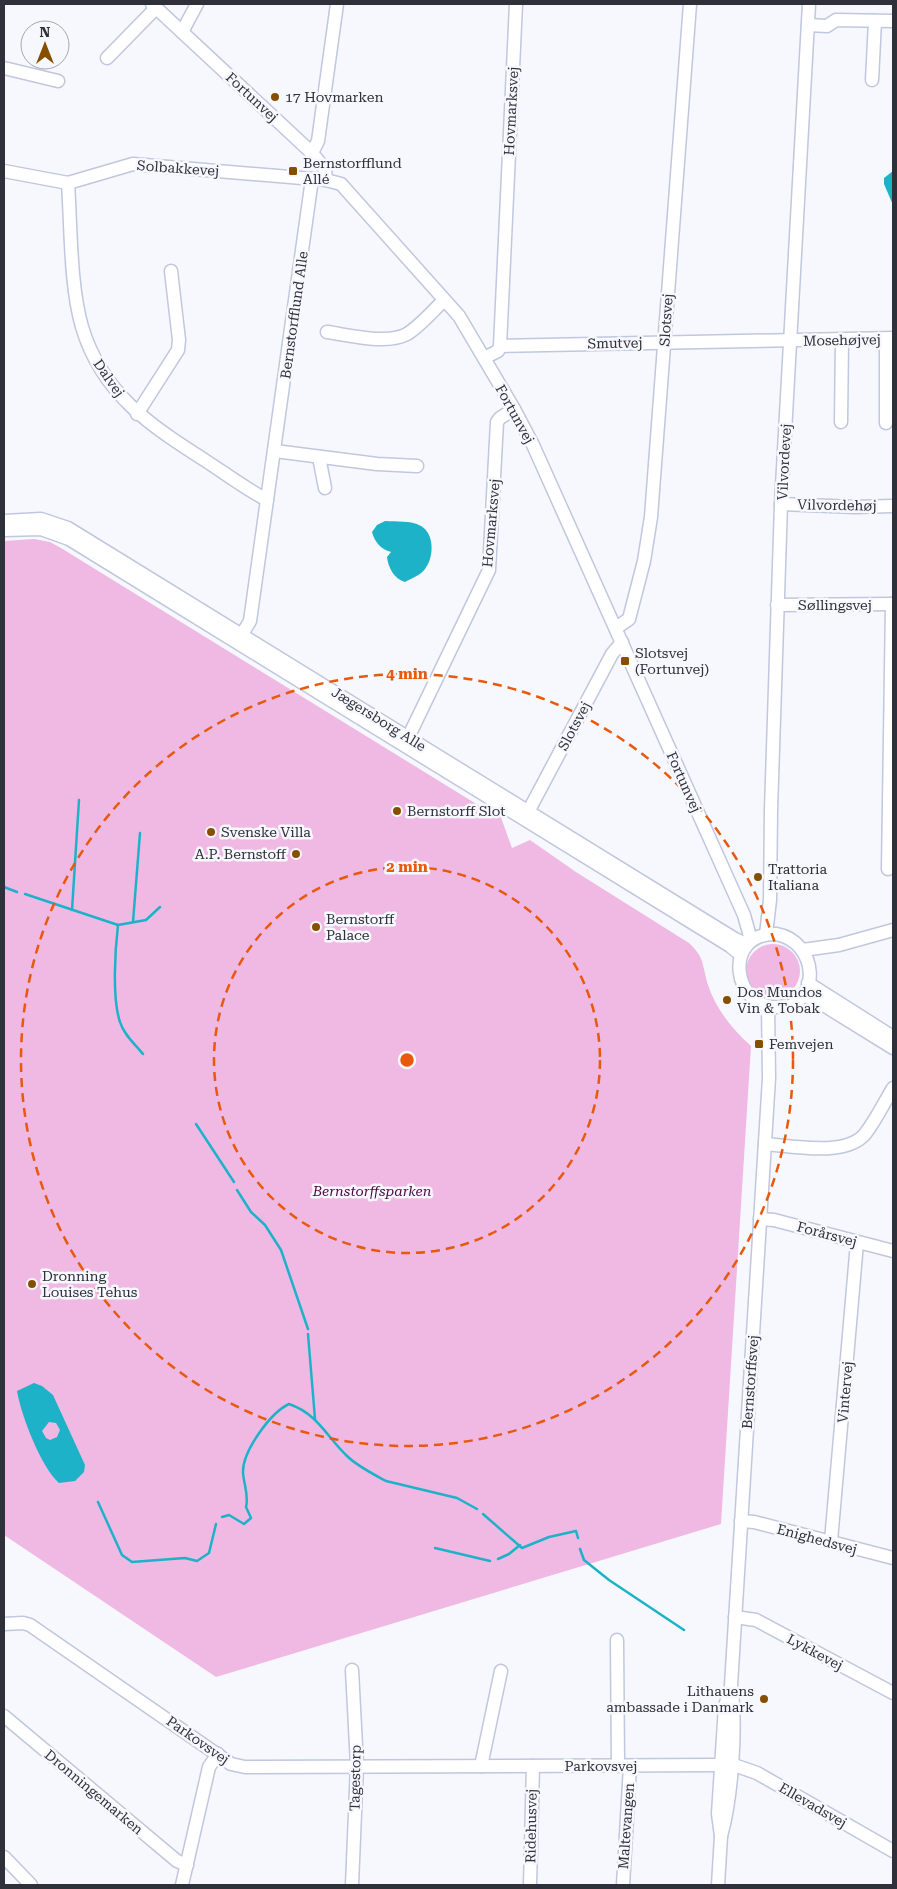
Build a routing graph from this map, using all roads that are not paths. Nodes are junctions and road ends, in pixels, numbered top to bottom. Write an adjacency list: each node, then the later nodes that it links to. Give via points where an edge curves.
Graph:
1 (197, 4): 10 (street)
2 (337, 4): 15 (street, via 318,141)
3 (516, 4): 27 (street, Hovmarksvej)
4 (690, 4): 26 (street, Slotsvej)
5 (809, 4): 9 (street, Vilvordevej)
6 (154, 6): 10 (street, Fortunvej); 11 (street, Fortunvej)
7 (875, 21): 8 (street); 9 (street, via 836,20 827,26); 13 (street)
8 (893, 21)
9 (808, 25): 25 (street, Vilvordevej)
10 (182, 32): 15 (street, Fortunvej)
11 (107, 58)
12 (4, 68): 14 (street)
13 (872, 80)
14 (58, 81)
15 (312, 153): 18 (street, Fortunvej, via 325,169)
16 (4, 171): 19 (street, Solbakkevej)
17 (312, 179): 18 (street, Solbakkevej); 19 (street, Solbakkevej, via 133,164); 33 (street, Bernstorfflund Alle)
18 (326, 180): 21 (street, Fortunvej, via 341,184)
19 (68, 183): 30 (street, Dalvej, via 76,299 82,328 93,356 113,389)
20 (172, 271): 30 (street, via 178,350)
21 (444, 300): 22 (street, via 409,333 400,337 388,340); 28 (street, Fortunvej, via 459,316)
22 (327, 332)
23 (890, 338): 24 (street, Mosehøjvej); 32 (street)
24 (842, 340): 25 (street, Mosehøjvej); 31 (street)
25 (790, 341): 26 (street, Smutvej); 38 (street, Vilvordevej)
26 (665, 342): 27 (street, Smutvej); 44 (street, Slotsvej, via 651,517 644,561 629,619)
27 (500, 346): 28 (street, via 498,352)
28 (484, 358): 29 (street, Fortunvej)
29 (514, 409): 44 (street, Fortunvej); 47 (street, Hovmarksvej, via 497,422 489,570)
30 (137, 414): 37 (street, Dalvej)
31 (841, 422)
32 (886, 423)
33 (275, 451): 34 (street); 37 (street, Bernstorfflund Alle)
34 (318, 458): 35 (street); 36 (street)
35 (417, 466)
36 (326, 488)
37 (267, 500): 45 (street, Bernstorfflund Alle, via 250,621)
38 (781, 504): 39 (street, Vilvordehøj, via 855,508); 43 (street, Vilvordevej)
39 (893, 506)
40 (4, 521): 45 (street, Jægersborg Alle, via 34,519 63,525)
41 (4, 530): 45 (street, Jægersborg Alle, via 35,528 62,535)
42 (892, 604): 43 (street, Søllingsvej); 48 (street)
43 (777, 605): 52 (street, Vilvordevej, via 770,900)
44 (616, 628): 46 (street, Fortunvej)
45 (239, 639): 47 (street, Jægersborg Alle)
46 (622, 642): 49 (street, Slotsvej, via 612,654); 52 (street, Fortunvej)
47 (406, 742): 49 (street, Jægersborg Alle); 52 (street, Jægersborg Alle, via 721,941)
48 (891, 773): 50 (street)
49 (528, 812): 52 (street, Jægersborg Alle, via 734,939)
50 (888, 869)
51 (893, 930): 53 (street)
52 (757, 941): 54 (street, via 790,939); 58 (street, via 739,973 744,986 755,999)
53 (838, 945): 54 (street); 55 (street)
54 (803, 950): 55 (street)
55 (809, 964): 56 (street)
56 (808, 983): 57 (street); 59 (street)
57 (802, 996): 58 (street, via 794,1003); 60 (street, via 818,1001)
58 (774, 1007): 62 (street, Bernstorffsvej)
59 (893, 1037)
60 (893, 1048)
61 (893, 1088): 62 (street, via 865,1134 853,1144 836,1148)
62 (765, 1144): 63 (street, Bernstorffsvej)
63 (760, 1219): 64 (street, Forårsvej); 66 (street, Bernstorffsvej)
64 (857, 1243): 65 (street, Forårsvej); 67 (street, Vintervej)
65 (893, 1251)
66 (741, 1521): 67 (street, Enighedsvej); 69 (street, Bernstorffsvej)
67 (831, 1541): 68 (street, Enighedsvej)
68 (893, 1558)
69 (735, 1617): 74 (street, Lykkevej, via 756,1620); 78 (street, Bernstorffsvej, via 731,1685 734,1707)
70 (4, 1624): 76 (street, Parkovsvej, via 30,1625)
71 (617, 1640): 81 (street, Maltevangen)
72 (352, 1670): 77 (street, Tagestorp)
73 (501, 1671): 79 (street)
74 (893, 1693)
75 (4, 1716): 84 (street, Dronningemarken, via 176,1861)
76 (218, 1754): 77 (street, Parkovsvej, via 231,1764 245,1767); 84 (street, via 209,1767)
77 (357, 1765): 79 (street, Parkovsvej); 87 (street, Tagestorp)
78 (726, 1765): 81 (street, Parkovsvej); 82 (street, Ellevadsvej, via 757,1773); 90 (street, Bernstorffsvej, via 727,1815 721,1836)
79 (481, 1766): 80 (street, Parkovsvej)
80 (533, 1766): 81 (street, Parkovsvej); 88 (street, Ridehusvej)
81 (624, 1766): 89 (street, Maltevangen)
82 (893, 1851)
83 (4, 1857): 85 (street)
84 (187, 1865): 86 (street)
85 (31, 1885)
86 (182, 1885)
87 (352, 1885)
88 (530, 1885)
89 (623, 1885)
90 (718, 1885)

